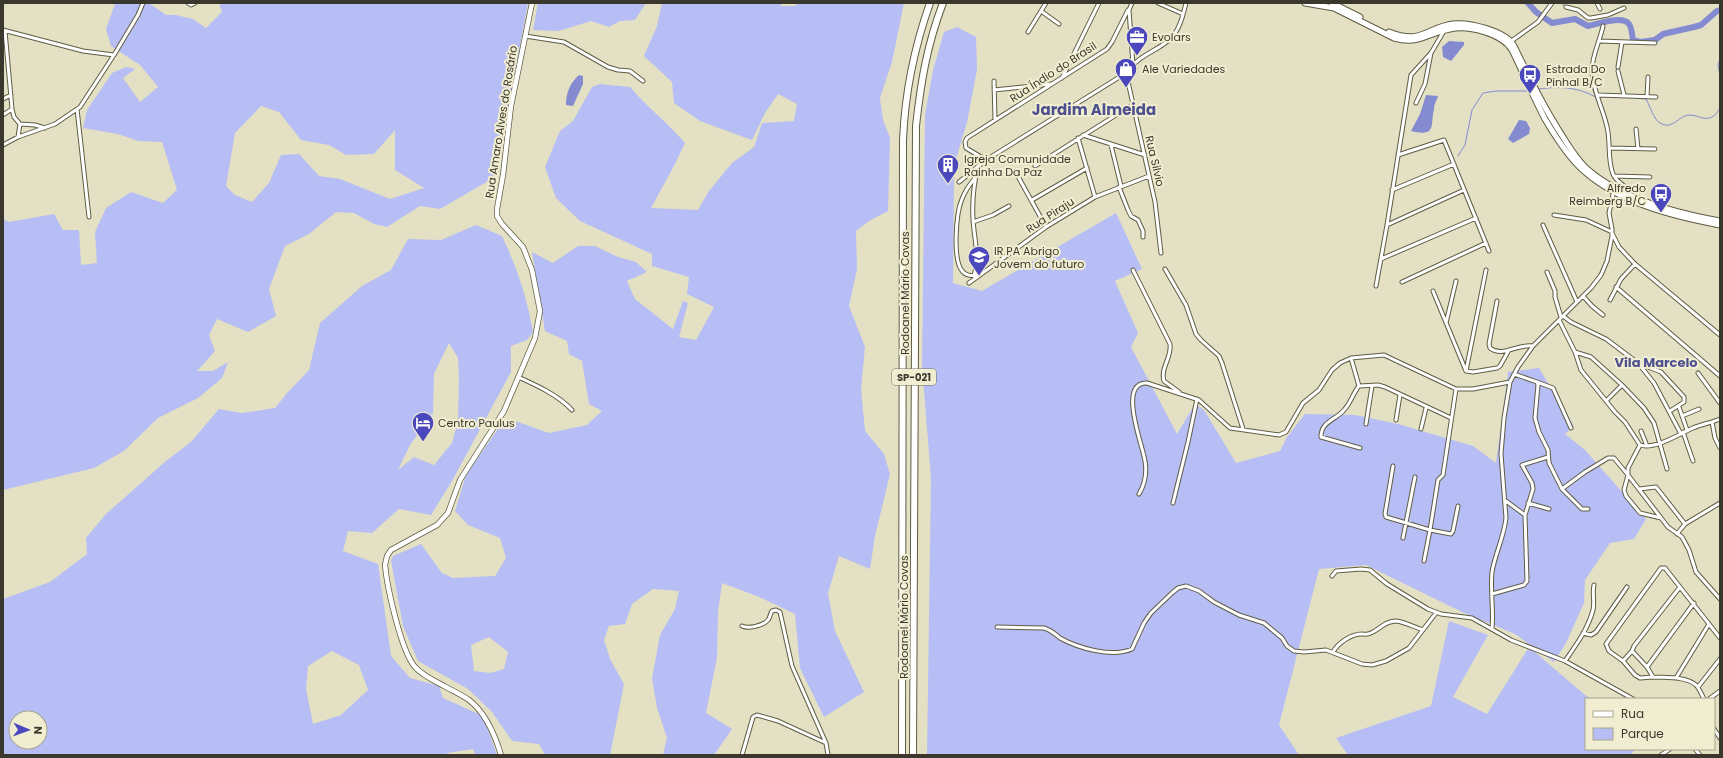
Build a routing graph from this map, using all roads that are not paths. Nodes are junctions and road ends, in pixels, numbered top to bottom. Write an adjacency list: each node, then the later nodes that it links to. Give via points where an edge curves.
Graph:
1 (143, 3): 33 (street)
2 (188, 3): 3 (street)
3 (195, 3)
4 (532, 3): 27 (street, Rua Amaro Alves do Rosário)
5 (930, 3): 224 (highway, Rodoanel Mário Covas / SP-021, via 909,80 903,140)
6 (943, 3): 225 (highway, Rodoanel Mário Covas / SP-021, via 927,51 916,126)
7 (1046, 3): 20 (street)
8 (1099, 3): 37 (street)
9 (1132, 3): 19 (street, Rua Índio do Brasil)
10 (1158, 3): 21 (street)
11 (1186, 3): 21 (street)
12 (1305, 3): 25 (main road, via 1334,8 1400,40 1417,40)
13 (1331, 3): 29 (main road, via 1398,36 1415,37 1447,25 1459,24 1498,32)
14 (1552, 3): 29 (street, via 1535,24)
15 (1597, 3): 18 (street)
16 (1566, 8): 17 (street, via 1578,10 1591,18 1608,15)
17 (1624, 8)
18 (1600, 9)
19 (1128, 10): 34 (street); 37 (street, Rua Índio do Brasil, via 1110,46)
20 (1041, 11): 22 (street); 26 (street)
21 (1183, 14): 34 (street, via 1171,38)
22 (1059, 24)
23 (1603, 26): 28 (street)
24 (4, 30): 33 (street, via 83,51); 42 (street)
25 (1444, 31): 29 (main road, via 1459,28 1474,30 1498,36); 32 (street)
26 (1028, 32)
27 (525, 36): 38 (street, via 564,42 608,67 630,71); 133 (street, Rua Amaro Alves do Rosário, via 510,109 497,208 499,220 520,243 528,257 539,302 535,338)
28 (1600, 41): 30 (street); 43 (street, via 1592,71)
29 (1509, 42): 79 (main road, via 1556,136 1582,170)
30 (1622, 42): 31 (street); 44 (street, via 1618,69)
31 (1655, 43)
32 (1430, 53): 48 (street, via 1425,84); 66 (street, via 1411,75)
33 (114, 55): 51 (street)
34 (1133, 65): 35 (street)
35 (1126, 73): 49 (street, Rua Silvio); 67 (street)
36 (1648, 77): 45 (street)
37 (1062, 78): 40 (street, Rua Índio do Brasil)
38 (643, 80)
39 (994, 82): 41 (street)
40 (1051, 84): 41 (street); 53 (street, Rua Índio do Brasil)
41 (994, 90): 53 (street)
42 (11, 95): 47 (street); 50 (street)
43 (1598, 95): 44 (street); 62 (street, via 1608,130)
44 (1624, 95): 45 (street)
45 (1647, 97): 46 (street)
46 (1656, 97)
47 (3, 99)
48 (1416, 103)
49 (1132, 105): 57 (street); 65 (street, Rua Silvio)
50 (12, 109): 52 (street); 54 (street)
51 (77, 109): 55 (street); 87 (street)
52 (3, 115)
53 (995, 120): 67 (street, Rua Índio do Brasil, via 971,135 965,142 966,148)
54 (20, 124): 55 (street); 58 (street)
55 (45, 128): 58 (street)
56 (1636, 129): 63 (street)
57 (1083, 135): 59 (street); 61 (street)
58 (18, 137): 60 (street)
59 (1078, 138): 70 (street); 71 (street)
60 (3, 145)
61 (1111, 145): 65 (street); 78 (street)
62 (1609, 148): 63 (street); 74 (street)
63 (1638, 149): 64 (street)
64 (1656, 150)
65 (1145, 155): 73 (street, Rua Silvio)
66 (1398, 155): 68 (street, via 1442,139); 80 (street)
67 (986, 160): 69 (street)
68 (1454, 164): 80 (street); 81 (street)
69 (978, 166): 76 (street); 77 (street)
70 (1035, 166)
71 (1087, 168): 83 (street); 84 (street)
72 (1015, 171): 84 (street)
73 (1149, 176): 78 (street, Rua Piraju); 101 (street, Rua Silvio)
74 (1614, 176): 75 (street); 82 (street, via 1629,189)
75 (1650, 177)
76 (975, 178): 90 (street); 109 (street, via 962,198 956,237 962,270)
77 (959, 182)
78 (1120, 186): 83 (street, Rua Piraju); 96 (street, via 1128,210 1131,216 1138,220)
79 (1615, 189): 82 (main road); 95 (street, via 1609,213)
80 (1392, 190): 91 (street)
81 (1464, 190): 88 (street); 91 (street)
82 (1630, 196): 89 (main road, via 1663,208); 93 (main road, via 1661,212)
83 (1095, 197): 94 (street, Rua Piraju)
84 (1032, 200): 94 (street)
85 (1009, 206): 90 (street)
86 (1554, 215): 95 (street, via 1586,220)
87 (89, 217)
88 (1476, 218): 97 (street); 102 (street)
89 (1720, 221)
90 (974, 222): 109 (street, via 977,249)
91 (1387, 225): 102 (street)
92 (1544, 225): 119 (street)
93 (1720, 225)
94 (1046, 227): 108 (street, Rua Piraju)
95 (1612, 232): 98 (street); 99 (street)
96 (1143, 237)
97 (1486, 243): 100 (street); 110 (street)
98 (1610, 244): 99 (street); 116 (street, via 1601,275)
99 (1619, 247): 103 (street)
100 (1489, 251)
101 (1161, 253)
102 (1381, 259): 113 (street)
103 (1635, 264): 114 (street); 123 (street)
104 (1165, 268): 157 (street, via 1186,305 1196,334 1222,362)
105 (1133, 270): 140 (street, via 1170,344 1164,381)
106 (1486, 270): 129 (street)
107 (1547, 272): 121 (street, via 1555,291)
108 (980, 275): 109 (street); 112 (street, Rua Piraju)
109 (974, 276)
110 (1402, 282)
111 (1456, 282): 122 (street)
112 (969, 283)
113 (1376, 286)
114 (1616, 287): 117 (street); 132 (street)
115 (1433, 291): 122 (street)
116 (1583, 296): 119 (street); 120 (street)
117 (1610, 300)
118 (1497, 301): 125 (street, via 1489,344 1494,352)
119 (1577, 302): 121 (street)
120 (1603, 315)
121 (1561, 318): 124 (street); 126 (street); 128 (street, via 1606,339)
122 (1446, 324): 129 (street)
123 (1720, 335)
124 (1533, 346): 125 (street, via 1521,345); 131 (street)
125 (1509, 350): 129 (street, via 1498,368)
126 (1575, 352): 136 (street, via 1591,358); 143 (street, via 1581,370)
127 (1351, 358): 137 (street); 139 (street, via 1384,355); 157 (street, via 1332,370 1319,390 1303,403 1286,432 1279,435)
128 (1638, 363): 145 (street, via 1660,372 1684,397 1685,402); 149 (street, via 1654,383)
129 (1466, 371)
130 (1698, 373): 144 (street)
131 (1514, 374): 134 (street); 135 (street)
132 (1720, 376)
133 (518, 377): 148 (street, via 562,401); 221 (street, Rua Amaro Alves do Rosário, via 500,417 460,480 448,513 437,525 392,550 385,565 401,636 412,663 430,679 474,704 491,728)
134 (1510, 382): 139 (street, via 1473,389); 176 (street, via 1501,454)
135 (1537, 382): 156 (street, via 1552,388); 167 (street, via 1535,418 1548,450)
136 (1622, 385): 143 (street); 162 (street, via 1650,416)
137 (1359, 386): 138 (street); 165 (street, via 1344,410 1324,424 1321,436)
138 (1372, 386): 141 (street, via 1385,387); 155 (street)
139 (1456, 389): 151 (street)
140 (1180, 394): 142 (street); 175 (street, via 1142,383 1138,384 1133,394 1133,408 1146,463 1144,482)
141 (1400, 395): 146 (street); 152 (street)
142 (1196, 399): 157 (street, via 1230,428); 178 (street)
143 (1606, 401): 163 (street, via 1625,422)
144 (1720, 403)
145 (1679, 406): 149 (street); 150 (street)
146 (1426, 408): 151 (street); 158 (street)
147 (1699, 409): 150 (street)
148 (572, 410)
149 (1670, 411): 161 (street)
150 (1682, 416): 159 (street)
151 (1451, 418): 188 (street, via 1443,475 1438,480)
152 (1396, 420)
153 (1720, 420): 154 (street)
154 (1712, 422): 159 (street); 166 (street)
155 (1366, 424)
156 (1572, 428)
157 (1243, 429)
158 (1421, 429)
159 (1687, 430): 161 (street)
160 (1640, 431): 164 (street)
161 (1682, 433): 162 (street); 168 (street)
162 (1659, 443): 164 (street); 170 (street)
163 (1640, 445): 164 (street); 171 (street, via 1628,468)
164 (1647, 446)
165 (1360, 448)
166 (1720, 448)
167 (1548, 457): 173 (street); 177 (street, via 1522,465 1532,482 1533,489)
168 (1693, 461)
169 (1393, 466): 186 (street, via 1385,514 1386,517)
170 (1667, 469)
171 (1628, 475): 173 (street, via 1614,458 1608,458); 174 (street); 185 (street, via 1624,490 1626,496 1640,513)
172 (1415, 477): 186 (street)
173 (1562, 489): 183 (street, via 1582,509)
174 (1639, 489): 185 (street); 187 (street, via 1656,487)
175 (1139, 494)
176 (1506, 501): 184 (street); 196 (street, via 1505,527 1494,560)
177 (1528, 502): 182 (street); 184 (street)
178 (1173, 503)
179 (1719, 503): 181 (street); 187 (street)
180 (1458, 506): 188 (street, via 1451,534)
181 (1720, 508)
182 (1549, 509)
183 (1588, 509)
184 (1525, 515): 196 (street, via 1527,581 1524,585)
185 (1661, 518): 189 (street)
186 (1407, 522): 188 (street); 190 (street)
187 (1685, 524): 189 (street)
188 (1430, 530): 191 (street)
189 (1677, 534): 197 (street, via 1686,545 1696,572)
190 (1403, 538)
191 (1424, 561)
192 (1332, 576): 199 (street, via 1336,571 1370,570 1397,591)
193 (1594, 585): 205 (street, via 1594,609)
194 (1680, 587): 198 (street); 207 (street); 211 (street, via 1665,568 1661,568 1606,644 1609,651)
195 (1627, 588): 205 (street, via 1596,632 1591,635)
196 (1492, 594): 203 (street)
197 (1720, 599)
198 (1694, 603): 200 (street); 212 (street)
199 (1436, 613): 203 (street, via 1472,618); 204 (street)
200 (1709, 624): 206 (street); 214 (street)
201 (742, 626): 220 (street, via 765,623 772,612 780,612 792,666)
202 (997, 627): 208 (street, via 1044,628 1051,630 1060,638 1088,649 1127,651 1132,649 1144,623 1161,602 1178,588 1186,586 1199,591 1239,616 1264,623 1294,651)
203 (1492, 628): 210 (street, via 1511,640)
204 (1423, 630): 208 (street, via 1401,622 1391,622 1367,635 1361,634 1344,641); 208 (street, via 1415,642 1402,653 1372,665 1354,662)
205 (1584, 633): 210 (street)
206 (1720, 638)
207 (1632, 651): 211 (street); 212 (street)
208 (1333, 652)
209 (1720, 659): 215 (street)
210 (1565, 661): 217 (street)
211 (1623, 661): 213 (street, via 1640,678)
212 (1647, 667): 213 (street)
213 (1653, 677): 214 (street)
214 (1676, 678): 215 (street)
215 (1698, 687): 218 (street)
216 (1720, 691): 219 (street)
217 (1631, 698)
218 (1704, 698)
219 (1710, 698)
220 (826, 742): 222 (street, via 778,721 757,715 753,717); 223 (street)
221 (500, 755)
222 (742, 755)
223 (828, 755)
224 (902, 755)
225 (913, 755)

